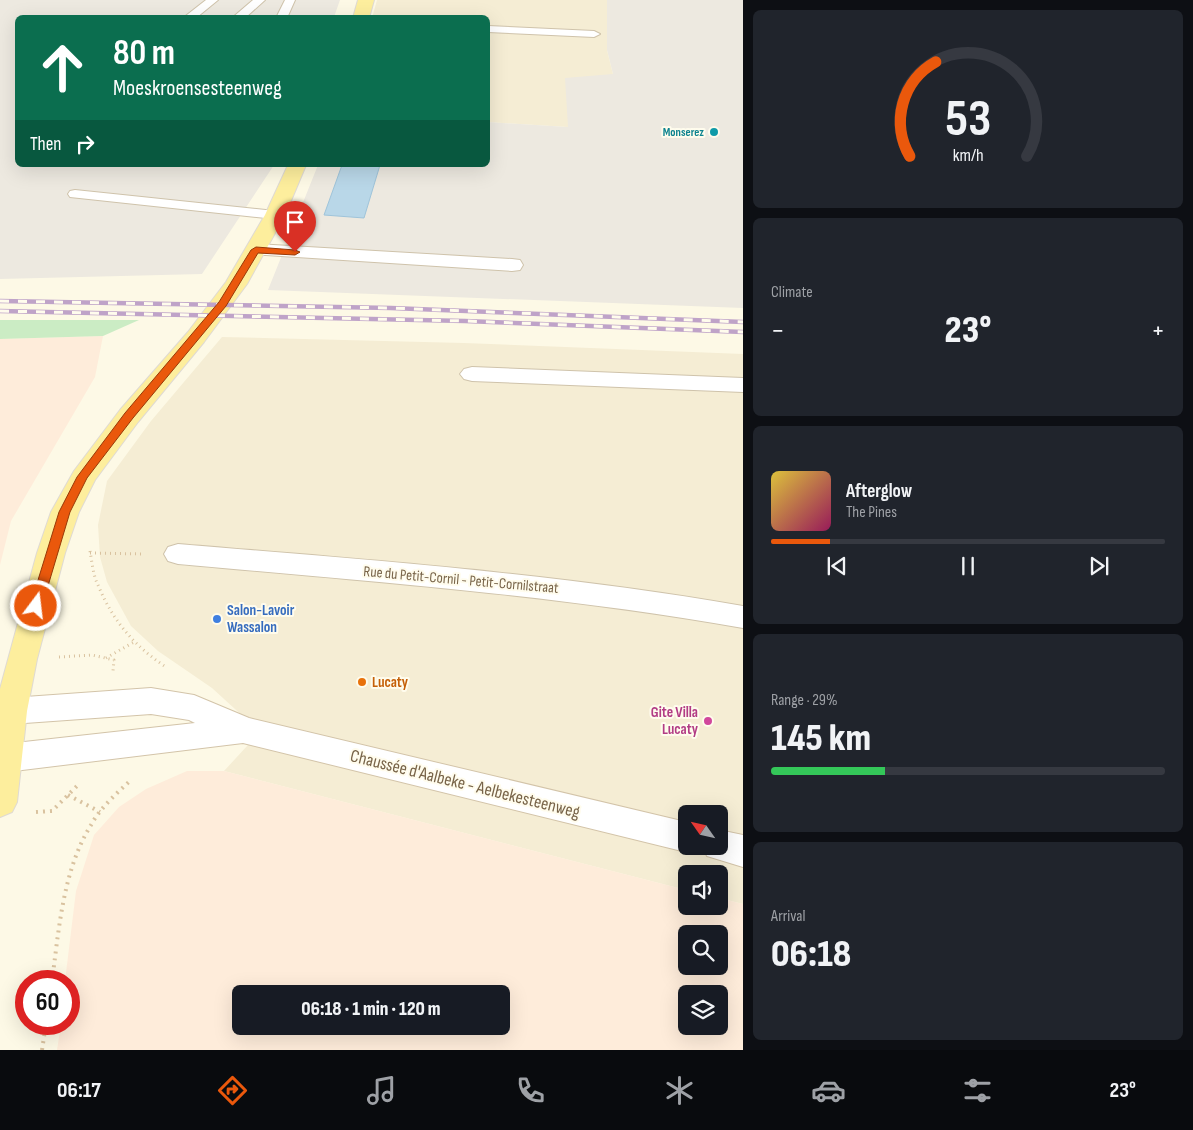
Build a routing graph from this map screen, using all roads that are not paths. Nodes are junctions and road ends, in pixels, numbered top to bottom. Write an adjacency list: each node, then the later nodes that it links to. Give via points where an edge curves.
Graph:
1 (212, 0): 5 (lane)
2 (260, 0): 6 (lane)
3 (290, 0): 7 (lane)
4 (366, 0): 8 (main road)
5 (192, 15)
6 (241, 15)
7 (282, 15)
8 (362, 15)
9 (490, 29): 10 (lane)
10 (594, 34)
11 (296, 167): 13 (main road)
12 (75, 194): 13 (lane)
13 (275, 215): 14 (main road)
14 (256, 250): 15 (street); 20 (main road, via 214,314 83,477 65,512 51,553)
15 (512, 265)
16 (472, 374): 17 (street)
17 (743, 385)
18 (178, 554): 19 (street, Rue du Petit-Cornil - Petit-Cornilstraat, via 536,586 672,603)
19 (743, 617)
20 (11, 711): 21 (street, Chaussée d'Aalbeke - Aelbekesteenweg, via 151,701 194,708); 22 (main road)
21 (243, 730): 22 (street, Chaussée d'Aalbeke - Aelbekesteenweg); 24 (street, Chaussée d'Aalbeke - Aelbekesteenweg)
22 (6, 758): 23 (main road)
23 (0, 802)
24 (678, 835)
25 (728, 847): 26 (street)
26 (743, 851)

